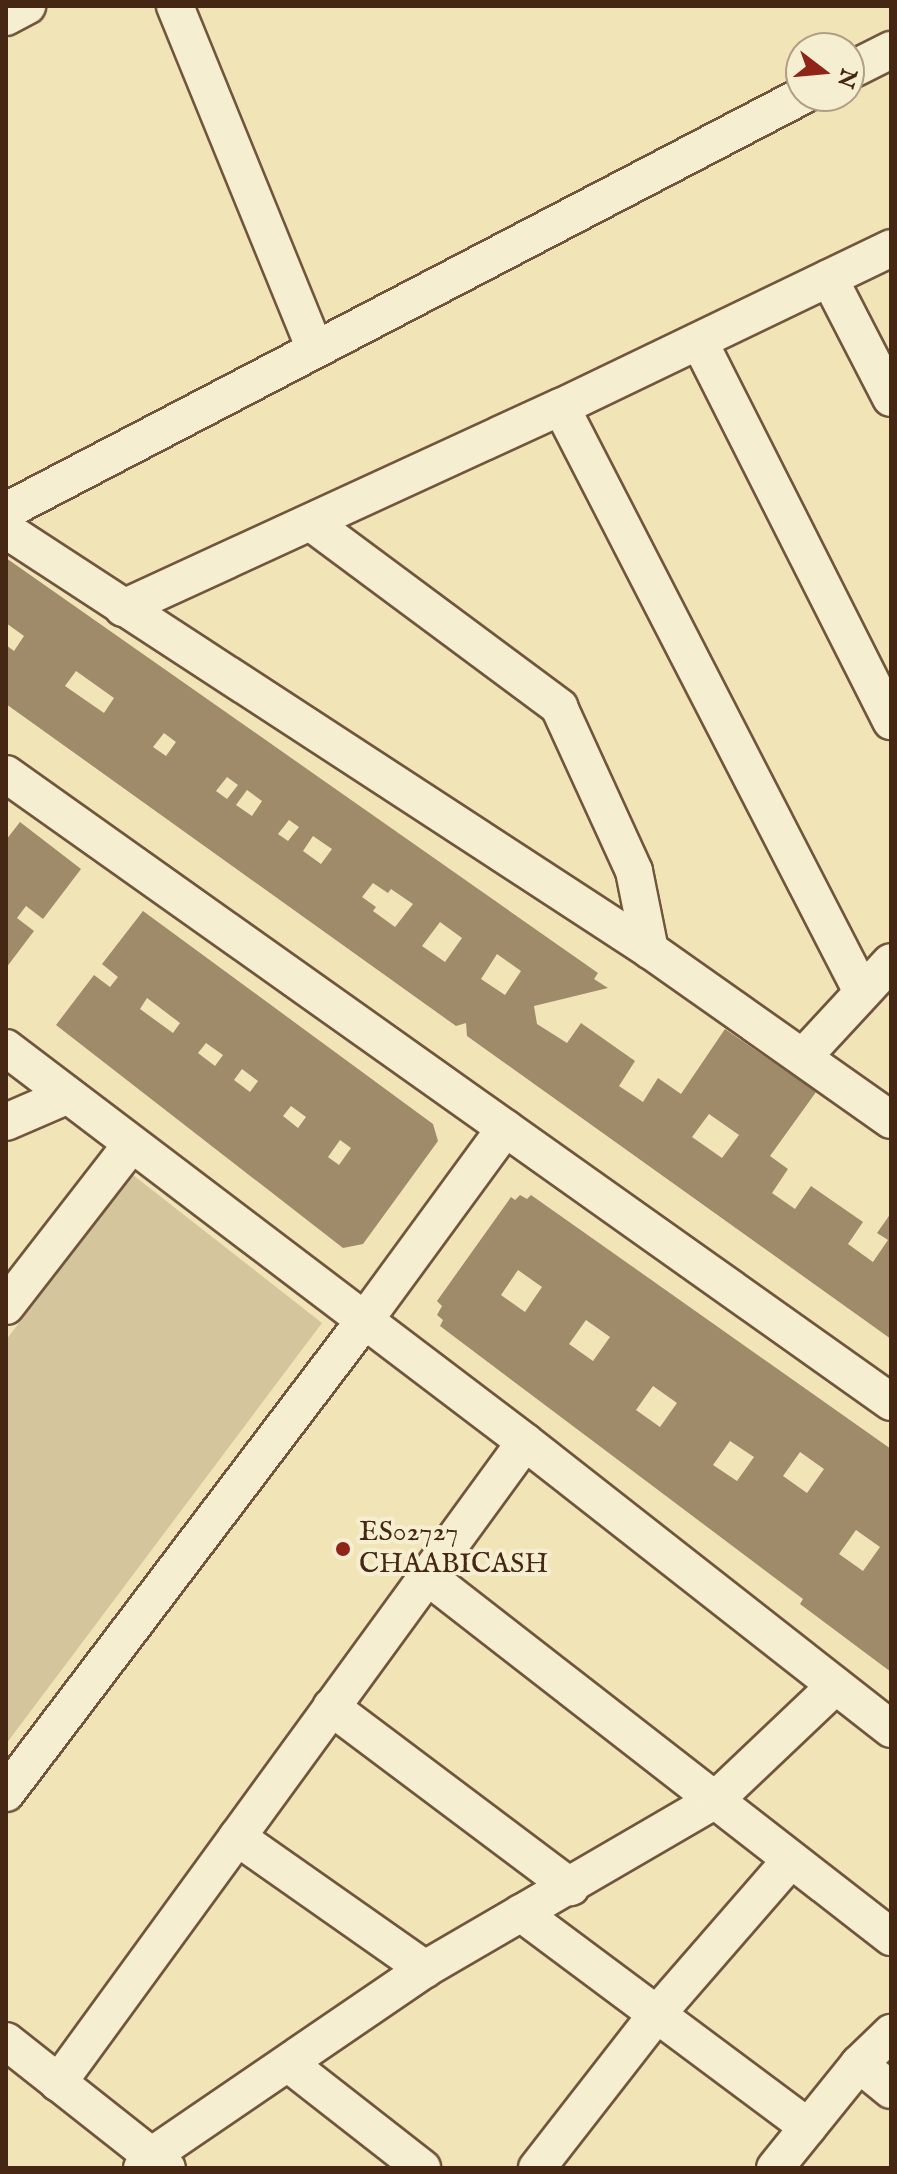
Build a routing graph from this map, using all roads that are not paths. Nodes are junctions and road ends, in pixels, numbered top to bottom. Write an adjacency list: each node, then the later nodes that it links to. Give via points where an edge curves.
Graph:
1 (27, 6): 3 (street)
2 (175, 6): 10 (street)
3 (6, 17)
4 (891, 50): 5 (street)
5 (865, 63)
6 (785, 105): 10 (street)
7 (891, 248): 8 (street)
8 (829, 278): 9 (street); 11 (street)
9 (699, 341): 12 (street); 17 (street)
10 (315, 349): 13 (street)
11 (891, 398)
12 (561, 407): 14 (street); 21 (street)
13 (6, 511)
14 (313, 524): 16 (street); 19 (street, via 559,707 634,871)
15 (6, 530): 16 (street)
16 (123, 608): 19 (street)
17 (891, 721)
18 (6, 774): 27 (street)
19 (650, 950): 23 (street)
20 (891, 962): 21 (street)
21 (862, 992): 23 (street)
22 (6, 1048): 24 (street)
23 (803, 1057): 25 (street)
24 (66, 1096): 26 (street); 28 (street)
25 (891, 1120)
26 (6, 1122)
27 (505, 1128): 30 (street); 31 (street)
28 (131, 1145): 29 (street); 30 (street)
29 (6, 1306)
30 (364, 1321): 32 (street); 37 (street)
31 (891, 1402)
32 (525, 1442): 33 (street); 34 (street)
33 (427, 1576): 35 (street); 38 (street)
34 (835, 1686): 36 (street); 38 (street)
35 (331, 1707): 39 (street); 41 (street)
36 (891, 1729)
37 (6, 1793)
38 (714, 1801): 40 (street); 41 (street)
39 (237, 1837): 44 (street); 50 (street)
40 (790, 1861): 43 (street); 45 (street)
41 (571, 1887): 42 (street)
42 (521, 1913): 44 (street); 45 (street)
43 (891, 1937)
44 (425, 1969): 48 (street)
45 (656, 2015): 52 (street); 55 (street)
46 (891, 2033): 49 (street)
47 (12, 2058): 50 (street)
48 (289, 2064): 53 (street); 54 (street)
49 (859, 2064): 51 (street); 52 (street)
50 (58, 2083): 53 (street)
51 (891, 2090)
52 (808, 2127): 56 (street)
53 (153, 2164)
54 (422, 2168)
55 (537, 2168)
56 (775, 2168)

